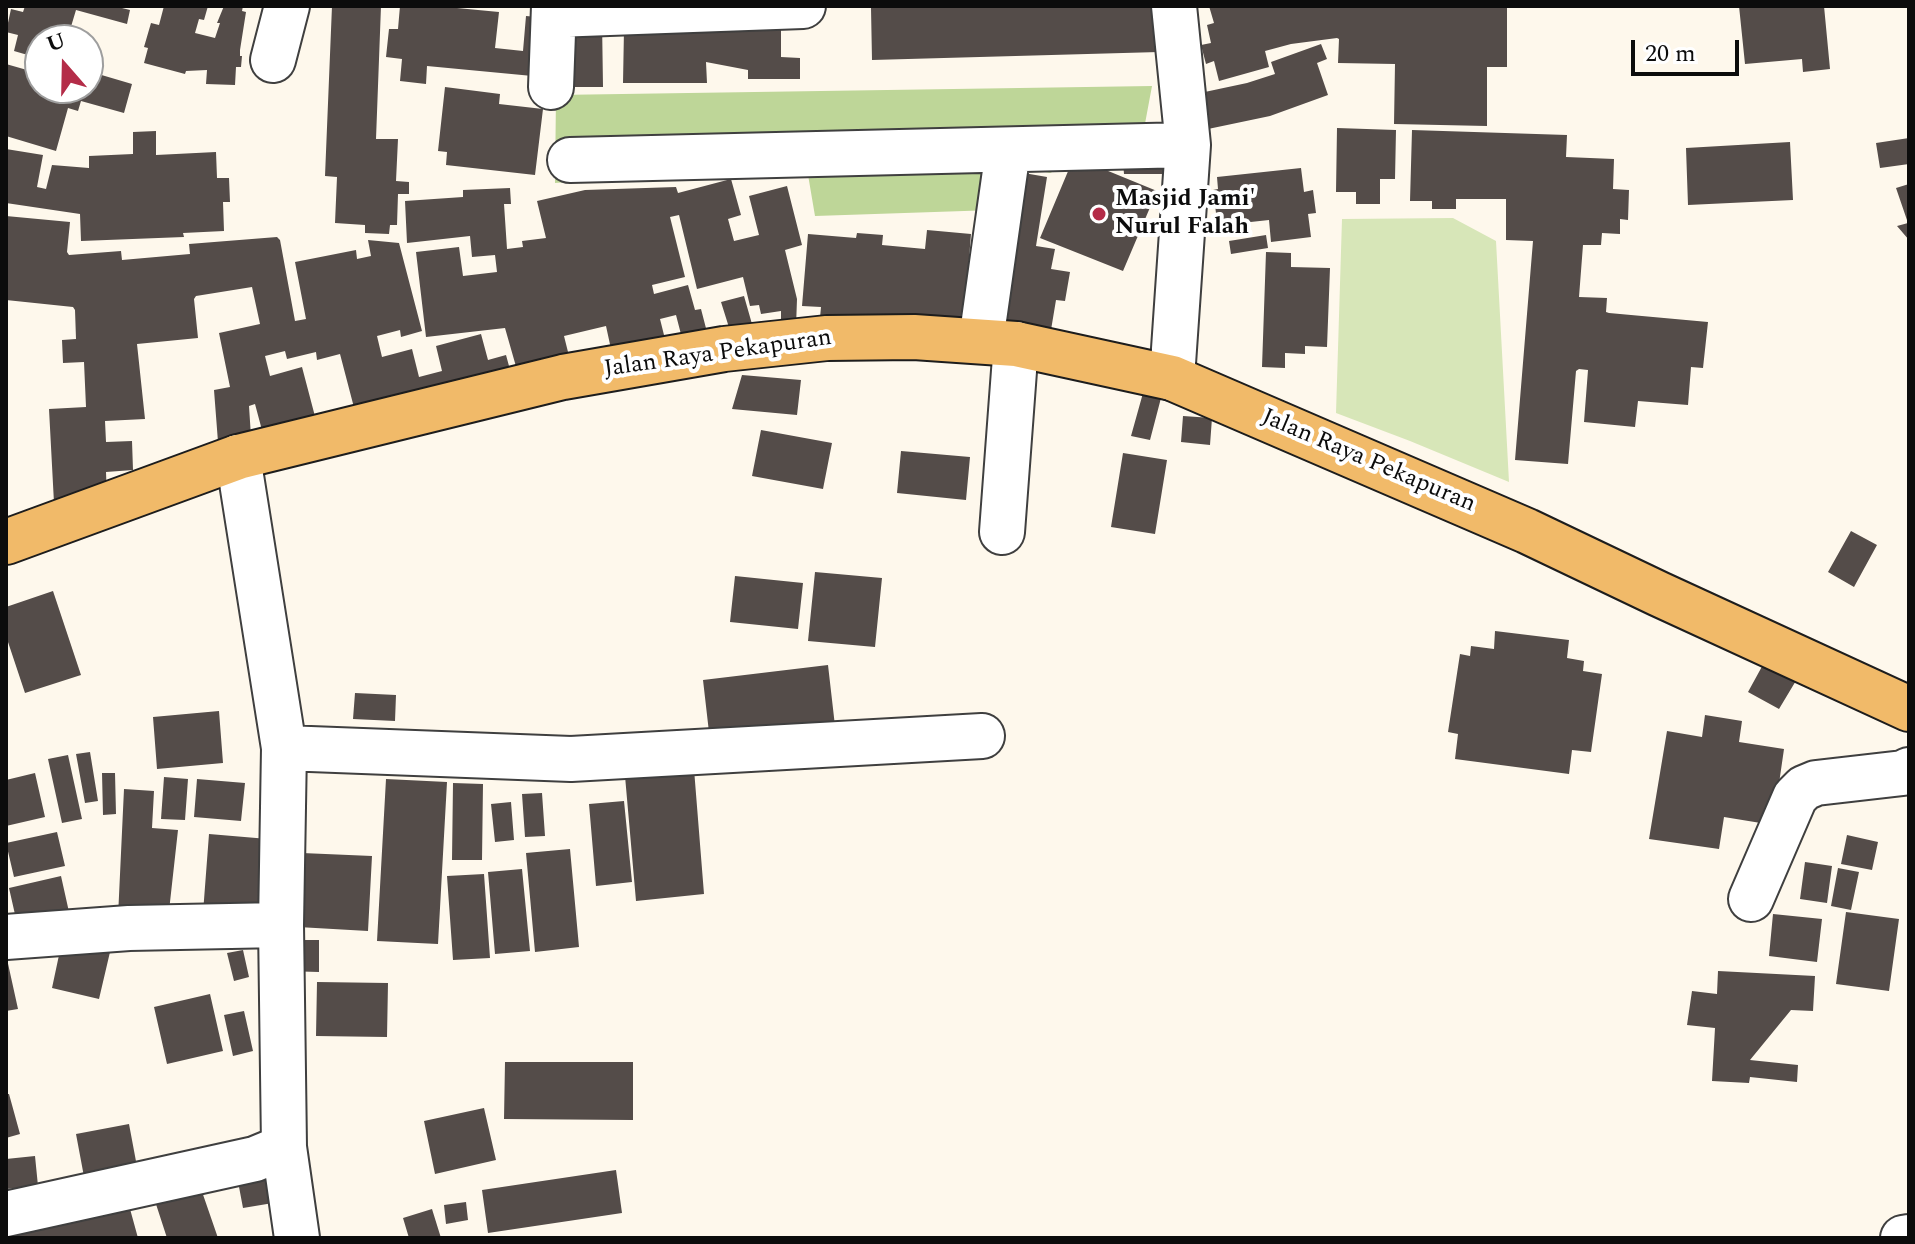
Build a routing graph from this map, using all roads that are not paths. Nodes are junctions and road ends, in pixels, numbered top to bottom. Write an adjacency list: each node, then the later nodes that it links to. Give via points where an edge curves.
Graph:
1 (287, 6): 5 (street)
2 (803, 6): 4 (street)
3 (1174, 6): 7 (street)
4 (554, 10): 6 (street)
5 (273, 60)
6 (551, 87)
7 (1188, 145): 8 (street); 11 (street)
8 (1008, 150): 9 (street); 10 (street)
9 (570, 160)
10 (999, 343): 11 (main road, Jalan Raya Pekapuran); 12 (main road, Jalan Raya Pekapuran, via 827,338 724,349 563,377); 13 (street)
11 (1172, 378): 15 (main road, Jalan Raya Pekapuran, via 1527,531)
12 (238, 457): 14 (main road, Jalan Raya Pekapuran); 17 (street)
13 (1002, 532)
14 (6, 542)
15 (1909, 709)
16 (982, 736): 17 (street, via 571,759)
17 (284, 748): 20 (street)
18 (1909, 770): 19 (street, via 1804,788 1795,797)
19 (1751, 899)
20 (281, 925): 21 (street); 22 (street)
21 (6, 937)
22 (284, 1147): 23 (street, via 255,1159); 24 (street)
23 (6, 1214)
24 (297, 1238)

